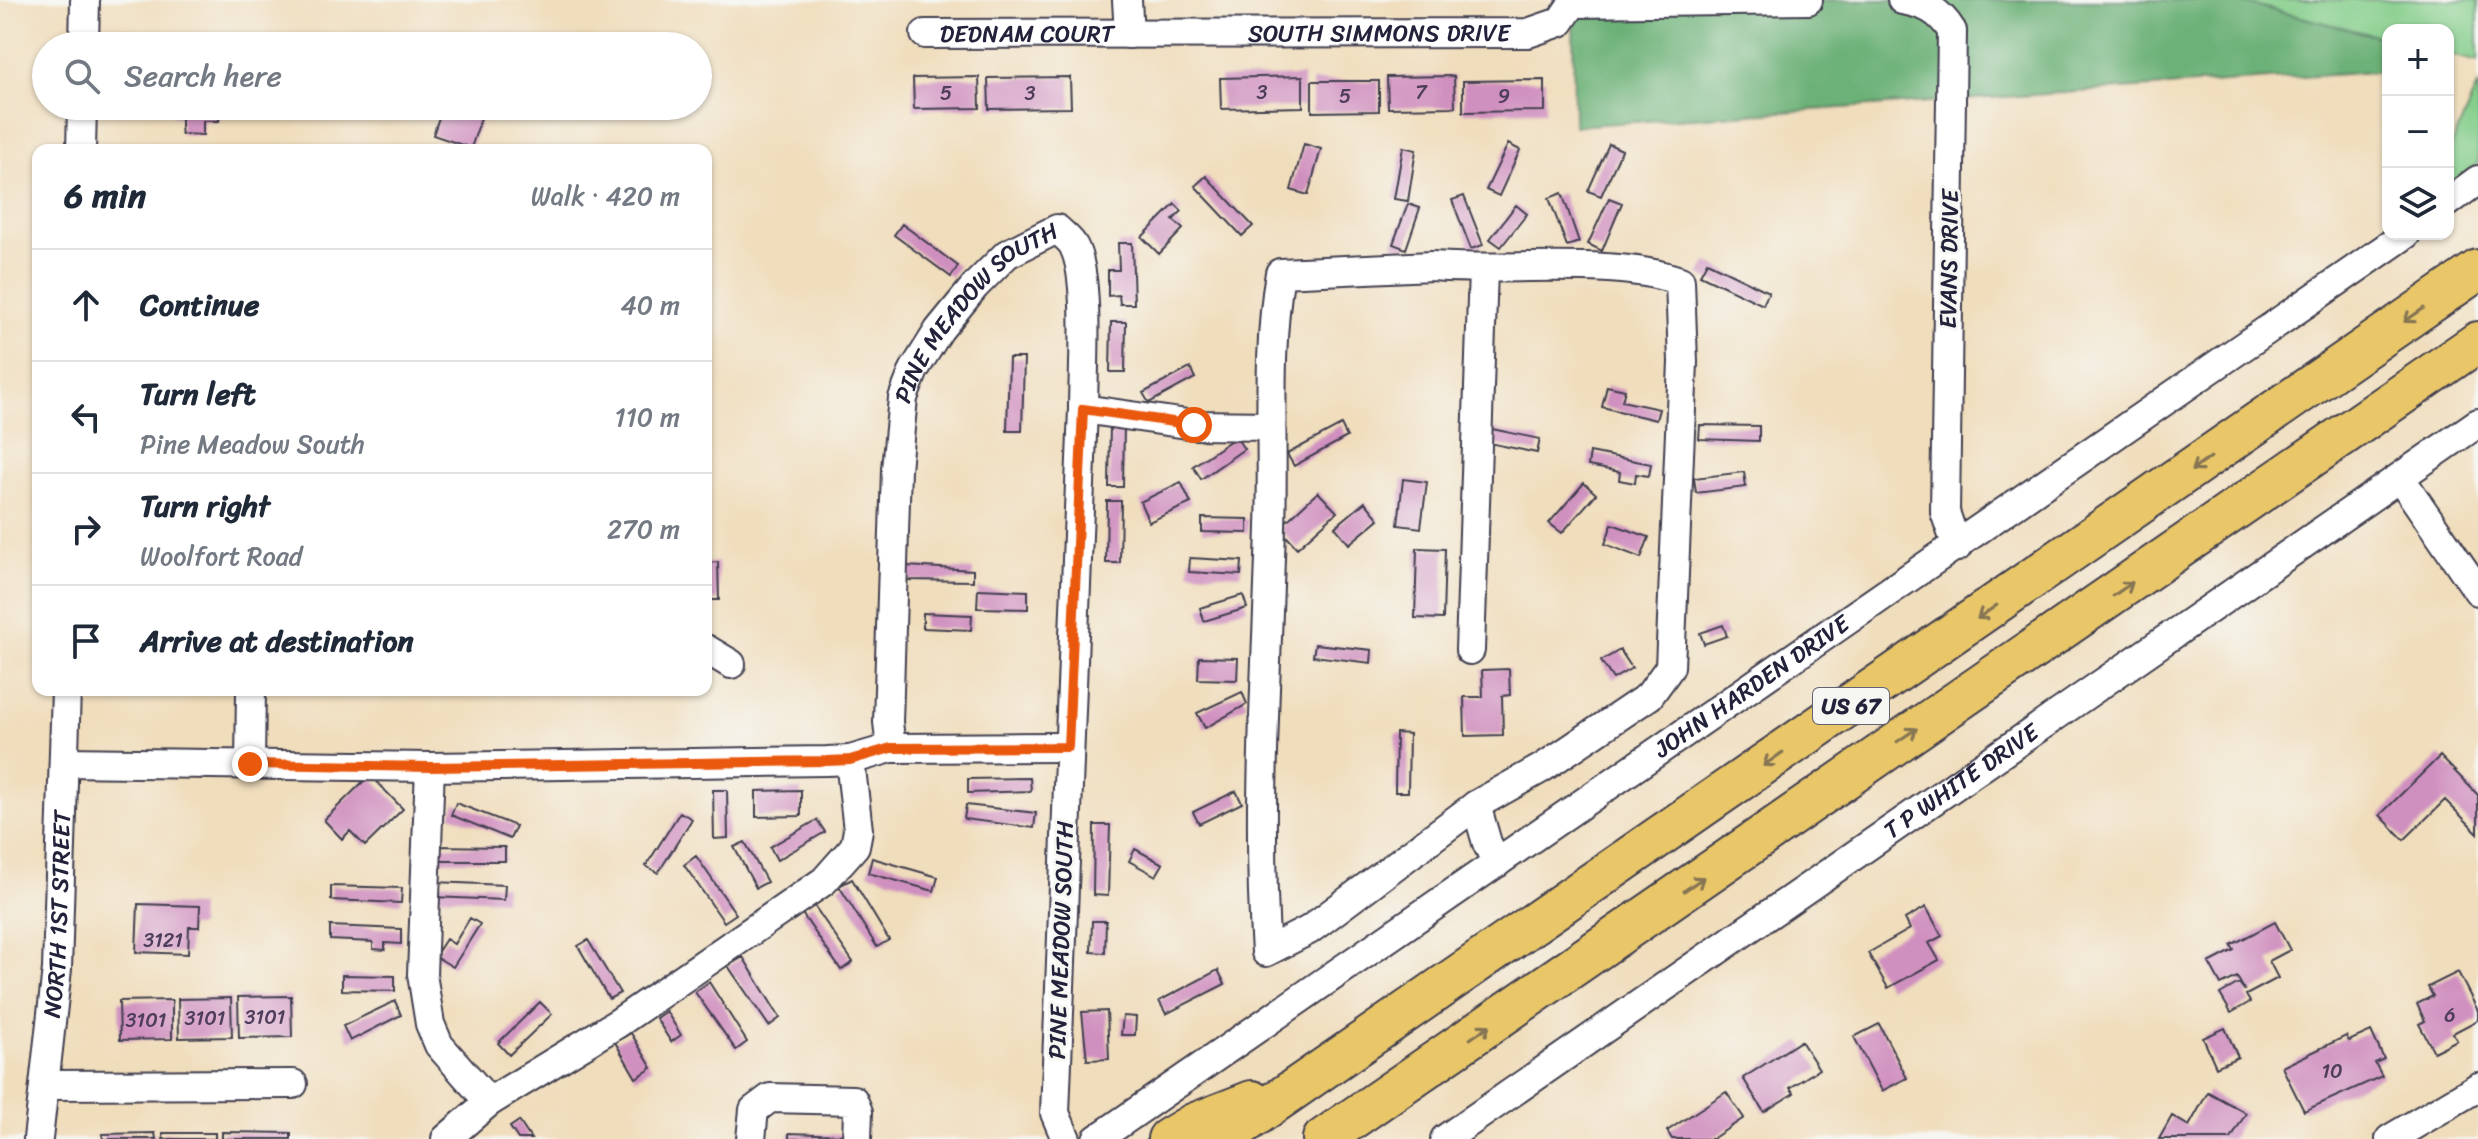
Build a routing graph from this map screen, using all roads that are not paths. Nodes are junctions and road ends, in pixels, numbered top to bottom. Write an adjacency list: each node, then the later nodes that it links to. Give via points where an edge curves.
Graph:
1 (85, 0): 6 (street)
2 (1127, 0): 8 (street)
3 (1808, 0): 5 (street, SOUTH SIMMONS DRIVE)
4 (1902, 0): 21 (street, EVANS DRIVE, via 1923,3 1942,15 1952,31 1945,512)
5 (1573, 1): 8 (street, SOUTH SIMMONS DRIVE, via 1560,22 1528,33)
6 (84, 32)
7 (925, 34): 8 (street, DEDNAM COURT)
8 (1129, 34)
9 (82, 120): 10 (street)
10 (81, 144)
11 (2478, 180): 12 (street)
12 (2454, 198)
13 (2397, 240): 21 (street, JOHN HARDEN DRIVE)
14 (1483, 270): 19 (street, via 1432,266 1280,273); 23 (street); 34 (street, via 1638,270 1680,281 1683,362 1674,636 1666,676 1649,696)
15 (2478, 270): 37 (highway, US 67, one-way to 37)
16 (2478, 342): 36 (highway, US 67, one-way to 16)
17 (1083, 409): 19 (street, via 1194,425); 28 (street, PINE MEADOW SOUTH); 29 (street, PINE MEADOW SOUTH, via 1081,279 1074,246 1057,229 1007,254 975,286 939,330 903,398 893,542)
18 (2478, 423): 20 (street, T P WHITE DRIVE)
19 (1271, 426): 34 (street, via 1262,789 1266,952 1309,930)
20 (2401, 479): 22 (street); 52 (street, T P WHITE DRIVE)
21 (1957, 547): 35 (street, JOHN HARDEN DRIVE)
22 (2478, 591)
23 (1470, 650)
24 (712, 653): 25 (street)
25 (731, 664)
26 (66, 696): 31 (street, NORTH 1ST STREET)
27 (251, 696): 32 (street)
28 (1068, 747): 29 (street); 46 (street, PINE MEADOW SOUTH, via 1055,1113)
29 (891, 748): 30 (street)
30 (850, 760): 33 (street); 41 (street, via 855,846 824,881 618,1023)
31 (64, 762): 32 (street); 39 (street, NORTH 1ST STREET, via 58,955)
32 (250, 764): 33 (street)
33 (430, 767): 41 (street, via 422,974 430,1024 439,1045)
34 (1476, 805): 35 (street)
35 (1497, 863): 47 (street, JOHN HARDEN DRIVE)
36 (1432, 1066): 50 (highway, US 67); 51 (highway)
37 (1312, 1077): 48 (highway); 49 (highway, US 67)
38 (293, 1084): 39 (street)
39 (46, 1085): 42 (street, NORTH 1ST STREET)
40 (2478, 1087): 53 (street)
41 (489, 1102): 43 (street)
42 (38, 1139)
43 (446, 1139)
44 (751, 1139): 45 (street, via 754,1110 770,1098 853,1100)
45 (857, 1139)
46 (1066, 1139)
47 (1097, 1139)
48 (1168, 1139)
49 (1222, 1139)
50 (1323, 1139)
51 (1344, 1139)
52 (1445, 1139)
53 (2390, 1139)

